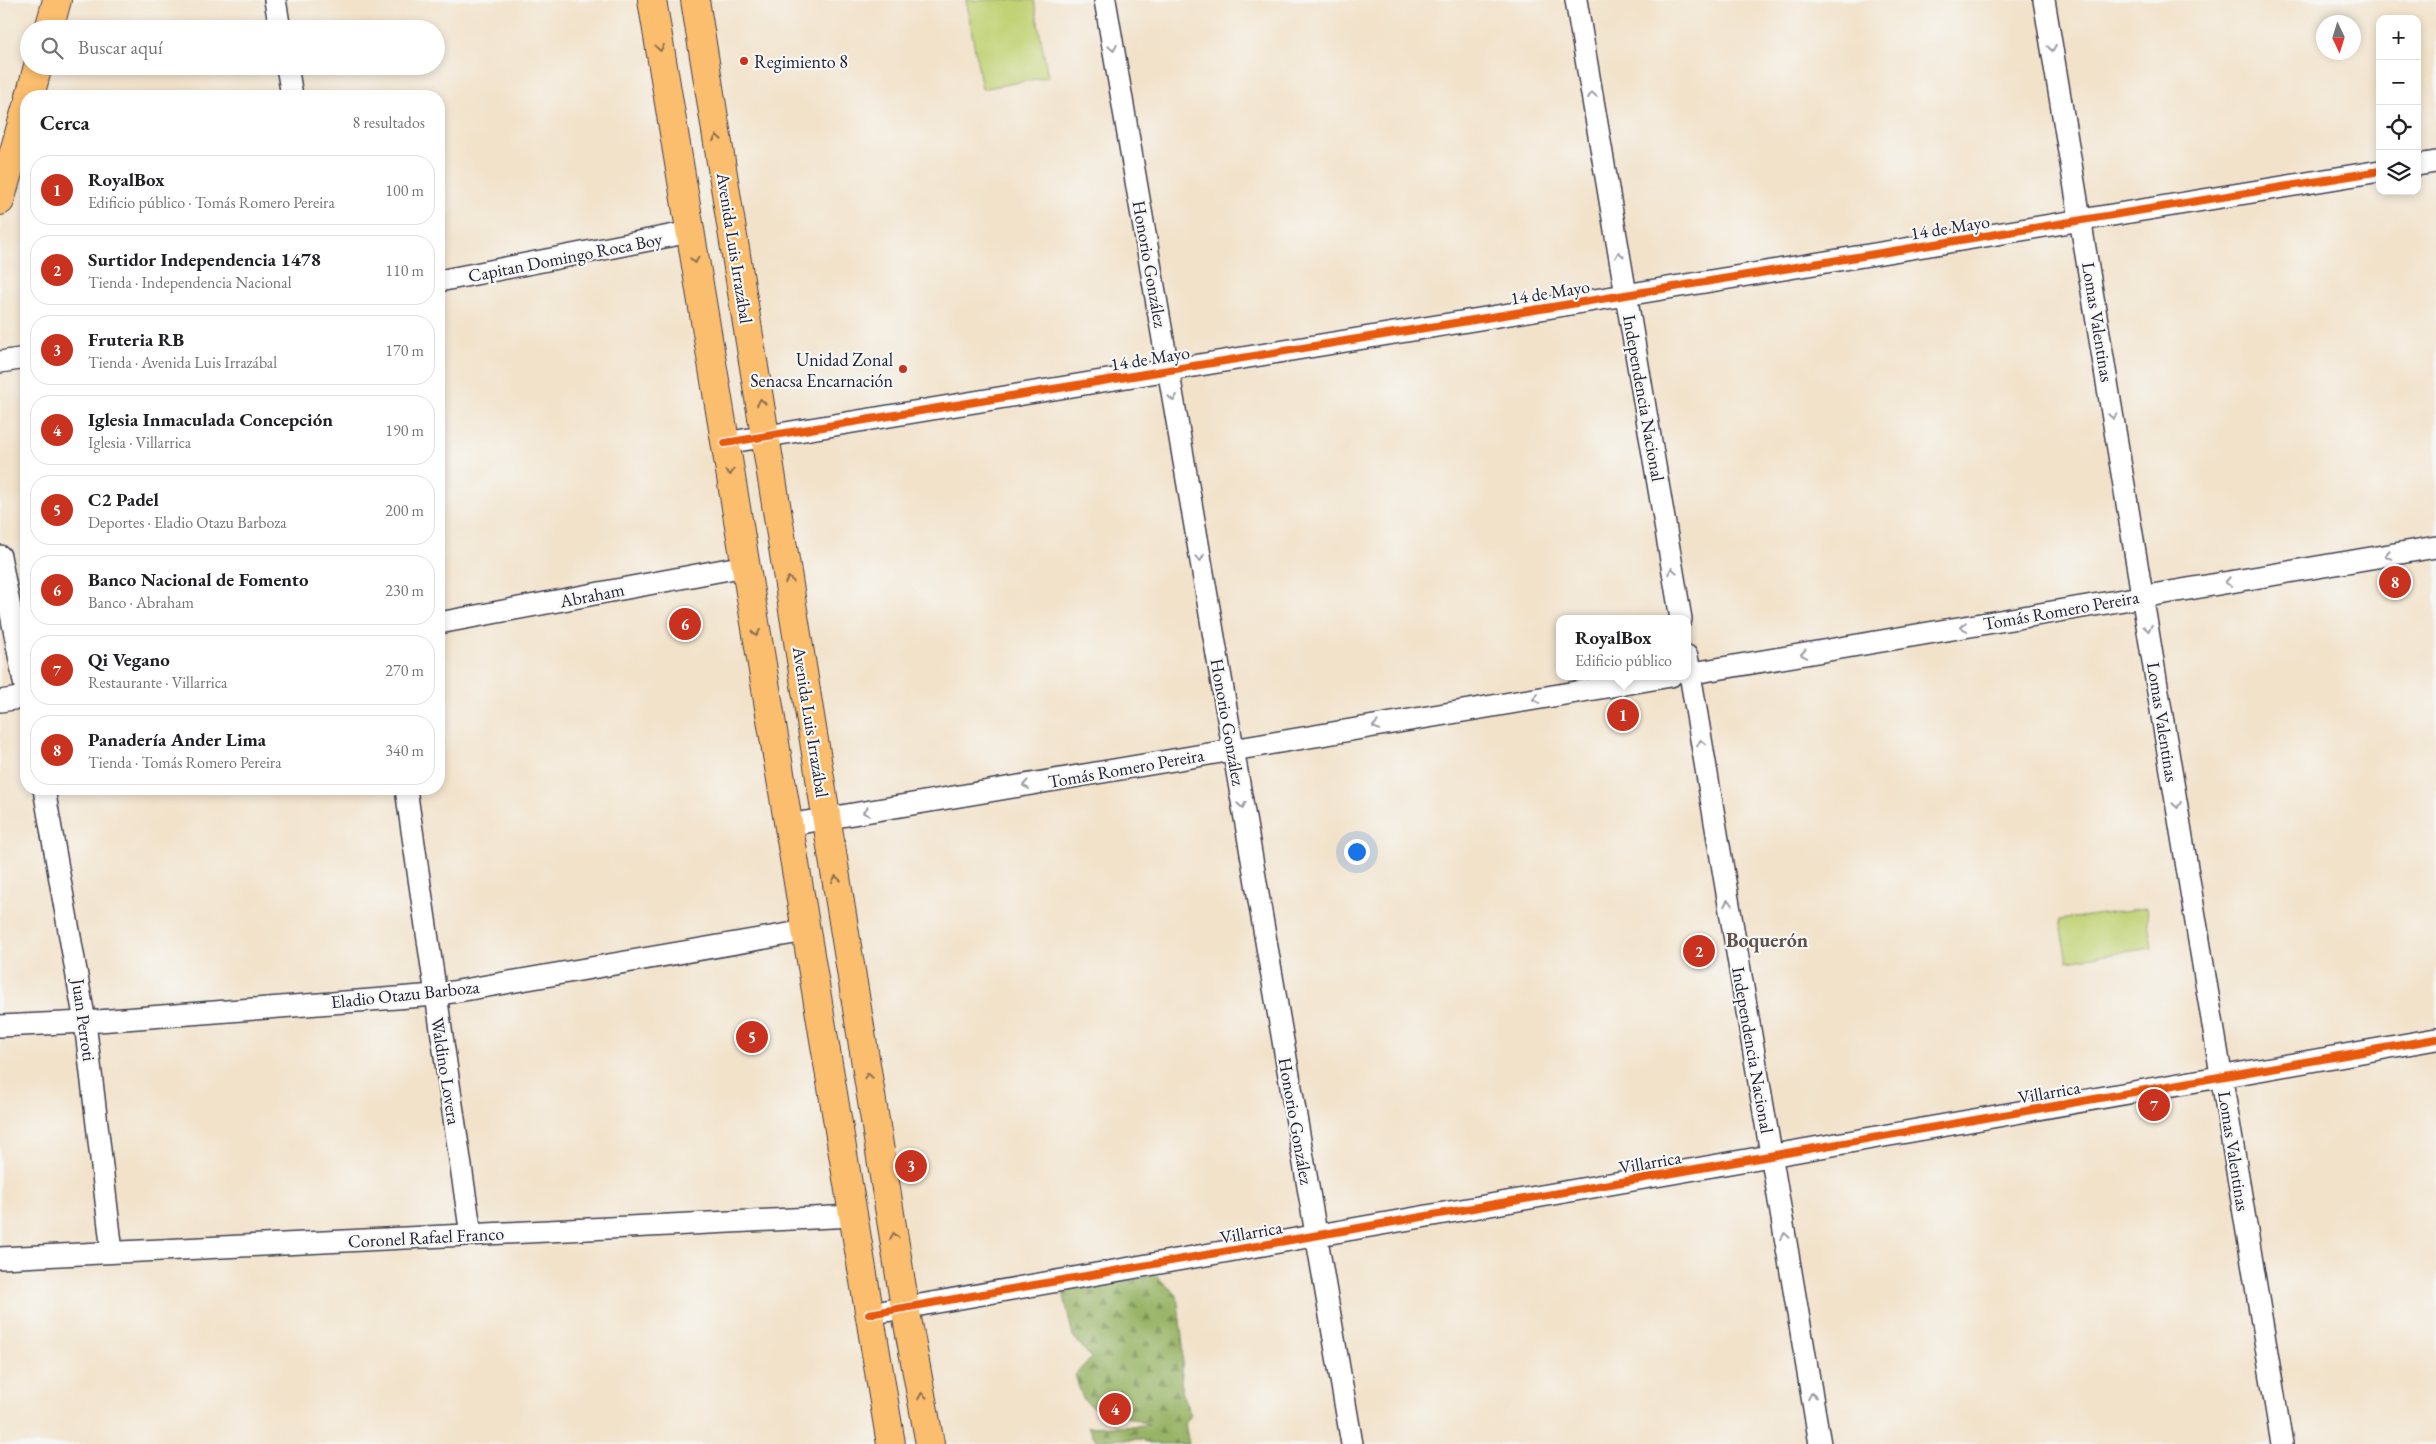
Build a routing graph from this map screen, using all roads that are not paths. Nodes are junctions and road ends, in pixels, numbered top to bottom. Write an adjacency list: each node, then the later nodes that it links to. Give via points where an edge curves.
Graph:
1 (57, 0): 8 (main road)
2 (276, 0): 9 (street)
3 (652, 0): 20 (main road, one-way to 20)
4 (695, 0): 26 (main road, Avenida Luis Irrazábal, one-way to 4)
5 (1105, 0): 25 (street, Honorio González, one-way to 25)
6 (1576, 0): 22 (street, Independencia Nacional, one-way to 6)
7 (2044, 0): 19 (street, Lomas Valentinas, one-way to 19)
8 (51, 20)
9 (279, 20)
10 (36, 75): 12 (main road)
11 (288, 75): 13 (street)
12 (32, 90)
13 (291, 90)
14 (20, 130): 18 (main road)
15 (2436, 162): 16 (street)
16 (2421, 164)
17 (2376, 173): 19 (street, 14 de Mayo)
18 (0, 201)
19 (2081, 220): 22 (street, 14 de Mayo); 31 (street, Lomas Valentinas, one-way to 31)
20 (690, 232): 21 (street, Capitan Domingo Roca Boy); 27 (main road, one-way to 27)
21 (445, 280)
22 (1626, 295): 25 (street, 14 de Mayo); 32 (street, Independencia Nacional, one-way to 22)
23 (20, 359): 24 (street)
24 (0, 362)
25 (1168, 370): 26 (street, 14 de Mayo); 40 (street, Honorio González, one-way to 40)
26 (766, 436): 27 (street, 14 de Mayo); 43 (main road, Avenida Luis Irrazábal, one-way to 26)
27 (725, 443): 30 (main road, one-way to 30)
28 (2436, 547): 31 (street, Tomás Romero Pereira, one-way to 31)
29 (0, 556): 34 (street)
30 (745, 566): 33 (street, Abraham); 44 (main road, one-way to 44)
31 (2143, 596): 35 (street, Tomás Romero Pereira, one-way to 35); 50 (street, Lomas Valentinas, one-way to 50)
32 (1679, 615)
33 (445, 622)
34 (20, 661)
35 (1691, 669)
36 (1627, 680): 40 (street, Tomás Romero Pereira, one-way to 40)
37 (1685, 680): 51 (street, Independencia Nacional, one-way to 37)
38 (20, 698): 39 (street)
39 (0, 702)
40 (1233, 750): 43 (street, Tomás Romero Pereira, one-way to 43); 54 (street, Honorio González, one-way to 54)
41 (45, 795): 47 (street, Juan Perroti)
42 (407, 795): 46 (street, Waldino Lovera)
43 (826, 819): 44 (street, Tomás Romero Pereira); 57 (main road, Avenida Luis Irrazábal, one-way to 43)
44 (788, 825): 45 (main road)
45 (806, 931): 46 (street, Eladio Otazu Barboza); 52 (main road)
46 (434, 994): 47 (street, Eladio Otazu Barboza); 53 (street, Waldino Lovera)
47 (85, 1022): 48 (street, Eladio Otazu Barboza); 55 (street, Juan Perroti)
48 (0, 1026)
49 (2436, 1039): 50 (street, Villarrica)
50 (2222, 1077): 51 (street, Villarrica); 63 (street, Lomas Valentinas)
51 (1771, 1156): 54 (street, Villarrica); 62 (street, Independencia Nacional, one-way to 51)
52 (853, 1216): 53 (street, Coronel Rafael Franco); 58 (main road)
53 (471, 1235): 55 (street, Coronel Rafael Franco)
54 (1316, 1236): 57 (street, Villarrica); 61 (street, Honorio González)
55 (112, 1252): 56 (street, Coronel Rafael Franco)
56 (0, 1258)
57 (905, 1307): 58 (street, Villarrica); 60 (main road, Avenida Luis Irrazábal, one-way to 57)
58 (869, 1314): 59 (main road)
59 (891, 1444)
60 (930, 1444)
61 (1352, 1444)
62 (1820, 1444)
63 (2282, 1444)

